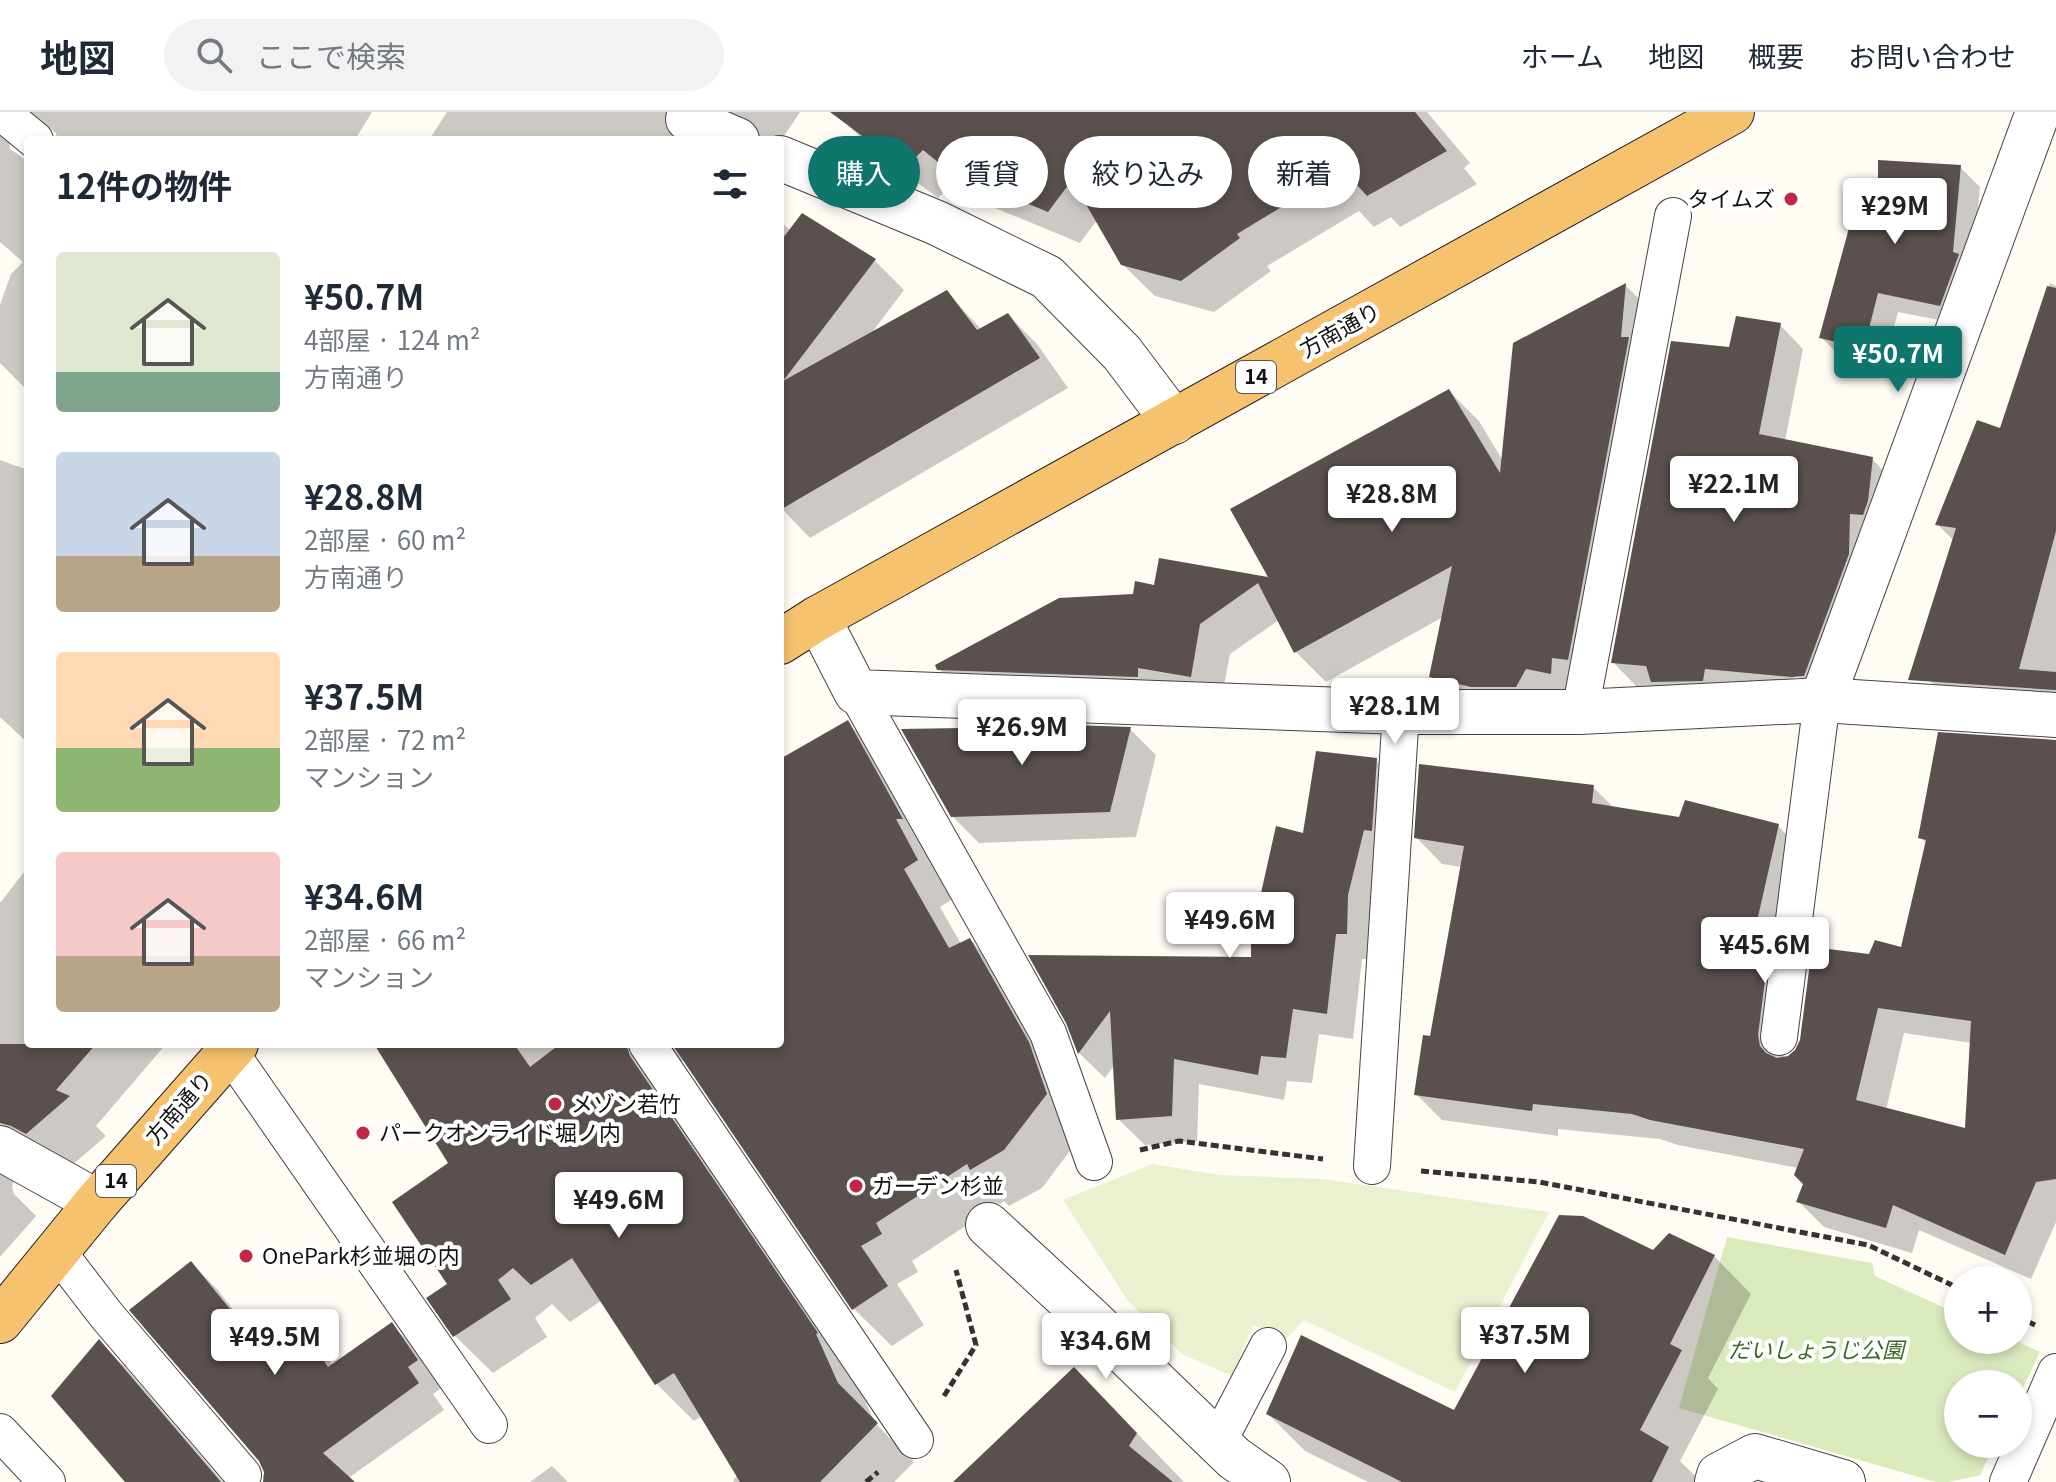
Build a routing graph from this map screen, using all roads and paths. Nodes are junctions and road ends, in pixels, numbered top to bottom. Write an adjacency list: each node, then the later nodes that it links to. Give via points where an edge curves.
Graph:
1 (1, 112): 5 (lane)
2 (1732, 112): 9 (main road, 方南通り / 14)
3 (2038, 112): 13 (street)
4 (685, 124): 6 (street)
5 (30, 136)
6 (724, 136)
7 (784, 160): 9 (street, via 937,223 1047,277 1122,353)
8 (1673, 216): 15 (lane)
9 (1174, 422): 10 (main road, 方南通り / 14)
10 (818, 618): 11 (main road, 方南通り / 14); 12 (street)
11 (784, 639)
12 (856, 692): 14 (street); 22 (lane, via 1048,1033)
13 (1822, 700): 15 (street); 16 (street); 17 (lane)
14 (1401, 712): 15 (street); 23 (lane)
15 (1580, 712)
16 (2056, 715)
17 (1779, 1037)
18 (230, 1048): 24 (main road, 方南通り / 14)
19 (233, 1048): 31 (lane)
20 (650, 1048): 33 (lane)
21 (0, 1148): 24 (street)
22 (1094, 1162): 23 (path, via 1179,1141)
23 (1372, 1166): 27 (path, via 1539,1182 1868,1245)
24 (97, 1202): 26 (main road, 方南通り / 14)
25 (988, 1225): 33 (path, via 954,1261 976,1345); 34 (street)
26 (57, 1251): 28 (main road, 方南通り / 14); 35 (lane)
27 (1944, 1281)
28 (0, 1321)
29 (1268, 1346): 34 (lane)
30 (2056, 1372): 40 (lane)
31 (489, 1425)
32 (0, 1432): 36 (lane)
33 (915, 1440): 37 (path)
34 (1235, 1466)
35 (243, 1475)
36 (47, 1482)
37 (866, 1482)
38 (1717, 1482): 39 (street, via 1719,1475 1755,1456)
39 (1843, 1482)
40 (2008, 1482)

